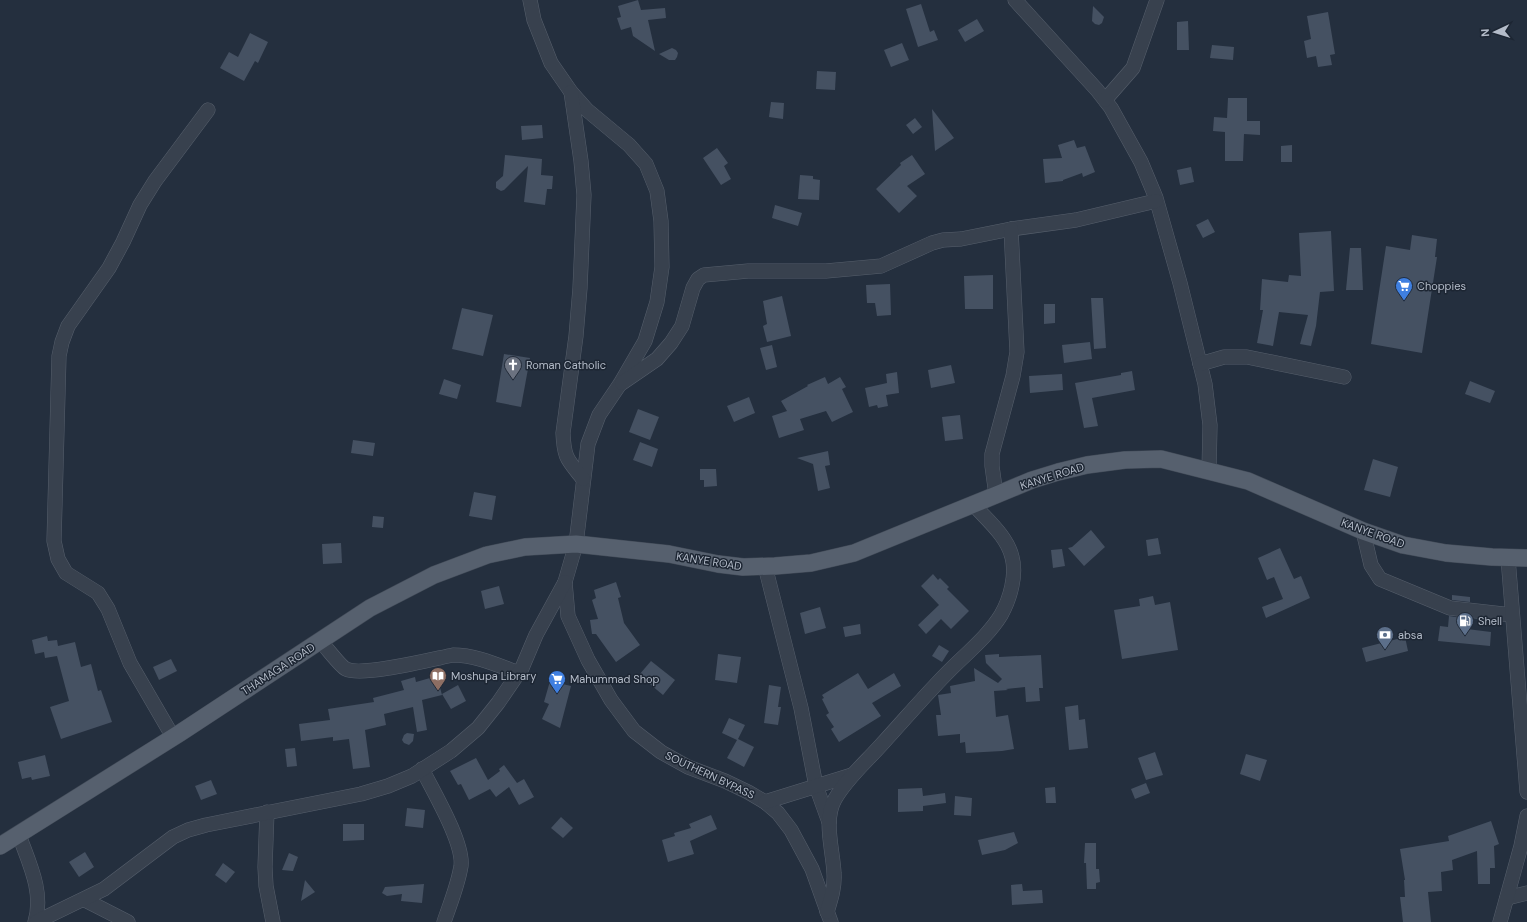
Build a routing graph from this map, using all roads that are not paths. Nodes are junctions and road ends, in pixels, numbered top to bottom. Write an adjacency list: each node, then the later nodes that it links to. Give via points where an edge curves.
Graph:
1 (530, 0): 4 (street, SOUTHERN BYPASS, via 534,20 551,63)
2 (1015, 0): 5 (street)
3 (1157, 0): 5 (street, via 1133,68)
4 (571, 92): 11 (street, SOUTHERN BYPASS, via 646,164 658,198 662,267 657,302 645,341); 13 (street, via 584,195 576,336 563,433 567,459)
5 (1105, 100): 7 (street, via 1141,162)
6 (208, 110): 26 (street, via 140,205 109,268 68,326 59,356 54,541 58,559 66,573 98,593 108,609 130,662)
7 (1156, 201): 8 (street, via 1076,220); 9 (street)
8 (1011, 229): 11 (street, via 961,240 932,243 881,266 826,271 748,271 704,275 693,288 682,326 671,343 657,359); 14 (street, via 1017,352 992,454)
9 (1200, 364): 10 (street, via 1224,357 1247,357); 12 (street, via 1210,425)
10 (1344, 377)
11 (620, 384): 13 (street, SOUTHERN BYPASS, via 599,415 588,444)
12 (1209, 471): 14 (main road, KANYE ROAD, via 1161,459 1124,460 1058,472); 16 (main road, KANYE ROAD, via 1248,481)
13 (583, 479): 17 (street, SOUTHERN BYPASS)
14 (996, 495): 15 (main road, KANYE ROAD)
15 (973, 504): 20 (main road, KANYE ROAD, via 854,553 812,563); 28 (street, via 1006,541 1013,557 1013,582 1002,614 990,630)
16 (1363, 531): 18 (main road, KANYE ROAD, via 1403,545 1446,553); 22 (street, via 1371,565 1380,579 1450,608)
17 (576, 544): 20 (main road, KANYE ROAD, via 669,554 718,564); 21 (street, SOUTHERN BYPASS); 24 (main road, THAMAGA ROAD, via 526,547 487,555 434,575 370,608)
18 (1508, 558): 19 (main road, KANYE ROAD); 22 (street)
19 (1527, 558)
20 (765, 566): 29 (street, via 801,708)
21 (565, 582): 25 (street); 31 (street, SOUTHERN BYPASS, via 568,616 588,660 611,700 634,731 660,752)
22 (1512, 615): 23 (street)
23 (1521, 640): 30 (street)
24 (321, 642): 25 (street, via 346,669 356,672 463,655); 26 (main road, THAMAGA ROAD)
25 (519, 673): 27 (street, via 478,728 451,751)
26 (173, 738): 35 (main road, THAMAGA ROAD)
27 (422, 769): 32 (street, via 388,786 361,794); 45 (street, via 460,848 458,881)
28 (852, 775): 29 (street); 34 (street, via 835,799)
29 (816, 786): 31 (street); 34 (street)
30 (1527, 792)
31 (765, 802): 40 (street, SOUTHERN BYPASS, via 778,813 791,830 812,869)
32 (268, 812): 39 (street, via 188,830 174,837); 44 (street, via 265,867)
33 (1527, 816): 38 (street)
34 (829, 822): 40 (street, via 834,890)
35 (19, 835): 36 (main road, THAMAGA ROAD); 42 (street, via 37,886 39,905)
36 (0, 846)
37 (1527, 892): 38 (street)
38 (1507, 898): 46 (street)
39 (85, 900): 41 (street); 42 (street)
40 (829, 917)
41 (111, 918): 43 (street)
42 (36, 922)
43 (128, 922)
44 (273, 922)
45 (444, 922)
46 (1500, 922)

